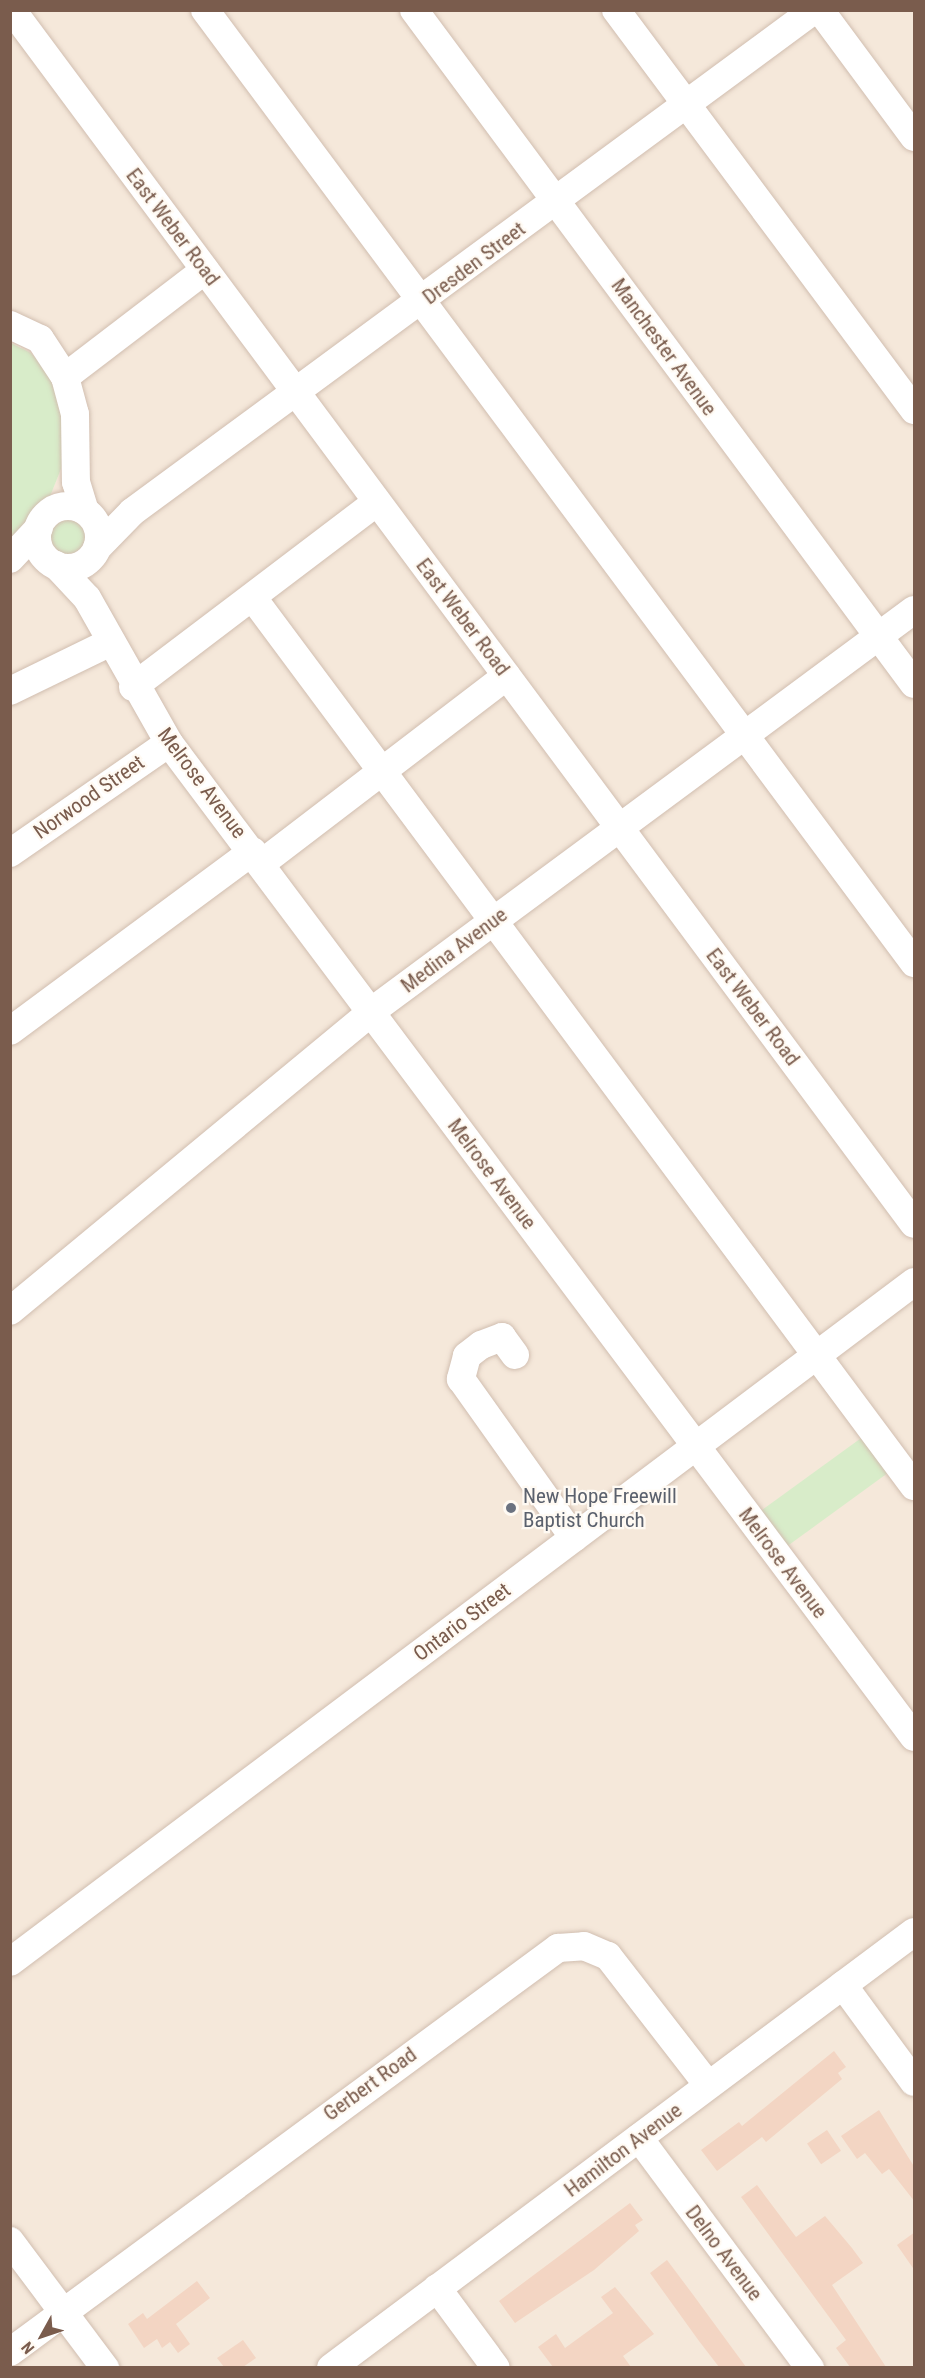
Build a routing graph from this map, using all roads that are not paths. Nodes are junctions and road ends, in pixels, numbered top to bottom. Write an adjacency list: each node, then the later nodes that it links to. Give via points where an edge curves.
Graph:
1 (12, 10): 10 (street, East Weber Road)
2 (205, 10): 11 (street)
3 (414, 10): 9 (street, Manchester Avenue)
4 (616, 10): 7 (street)
5 (814, 10): 7 (street, Dresden Street)
6 (820, 10): 8 (street)
7 (686, 106): 9 (street, Dresden Street); 15 (street)
8 (915, 137)
9 (557, 202): 11 (street, Dresden Street); 27 (street, Manchester Avenue)
10 (205, 270): 13 (street); 14 (street, East Weber Road)
11 (422, 302): 14 (street, Dresden Street); 33 (street)
12 (10, 325): 13 (street, via 40,339)
13 (64, 377): 16 (street, via 75,414)
14 (297, 393): 17 (street, East Weber Road); 18 (street, Dresden Street)
15 (915, 410)
16 (76, 482): 19 (street); 20 (street)
17 (377, 502): 25 (street); 29 (street, East Weber Road)
18 (132, 512): 19 (street, Dresden Street); 21 (street, Dresden Street)
19 (89, 515): 20 (street, via 67,506); 21 (street)
20 (44, 520): 22 (street); 23 (street)
21 (93, 554): 23 (street, via 73,567); 24 (street, Melrose Avenue)
22 (14, 557): 23 (street)
23 (51, 561): 24 (street, Melrose Avenue)
24 (87, 598): 28 (street, Melrose Avenue)
25 (253, 598): 31 (street); 35 (street)
26 (915, 610): 27 (street, Medina Avenue)
27 (878, 636): 30 (street, Manchester Avenue); 33 (street, Medina Avenue)
28 (109, 643): 31 (street, Melrose Avenue); 32 (street)
29 (507, 676): 35 (street); 36 (street, East Weber Road)
30 (915, 684)
31 (133, 687): 34 (street, Melrose Avenue)
32 (10, 691)
33 (745, 736): 36 (street, Medina Avenue); 40 (street)
34 (169, 743): 37 (street, Norwood Street); 38 (street, Melrose Avenue)
35 (382, 772): 38 (street); 39 (street)
36 (620, 828): 39 (street, Medina Avenue); 43 (street, East Weber Road)
37 (10, 853)
38 (257, 857): 41 (street, Melrose Avenue); 42 (street)
39 (493, 921): 41 (street, Medina Avenue); 47 (street)
40 (915, 963)
41 (372, 1011): 45 (street, Medina Avenue); 48 (street, Melrose Avenue)
42 (10, 1031)
43 (915, 1224)
44 (915, 1282): 47 (street, Ontario Street)
45 (10, 1311)
46 (515, 1355): 50 (street, via 502,1337 481,1345 467,1356 461,1379)
47 (817, 1355): 48 (street, Ontario Street); 49 (street)
48 (696, 1446): 50 (street, Ontario Street); 51 (street, Melrose Avenue)
49 (915, 1486)
50 (574, 1538): 53 (street, Ontario Street)
51 (915, 1737)
52 (915, 1932): 54 (street, Hamilton Avenue)
53 (10, 1962)
54 (843, 1985): 55 (street); 56 (street, Hamilton Avenue)
55 (915, 2082)
56 (708, 2085): 57 (street, Hamilton Avenue); 60 (street, Gerbert Road, via 608,1956 584,1946 558,1948)
57 (639, 2138): 59 (street, Hamilton Avenue); 65 (street, Delno Avenue)
58 (10, 2241): 60 (street)
59 (437, 2288): 63 (street, Hamilton Avenue); 64 (street)
60 (64, 2313): 61 (street, Gerbert Road); 62 (street)
61 (10, 2352)
62 (105, 2367)
63 (331, 2367)
64 (496, 2367)
65 (810, 2367)

